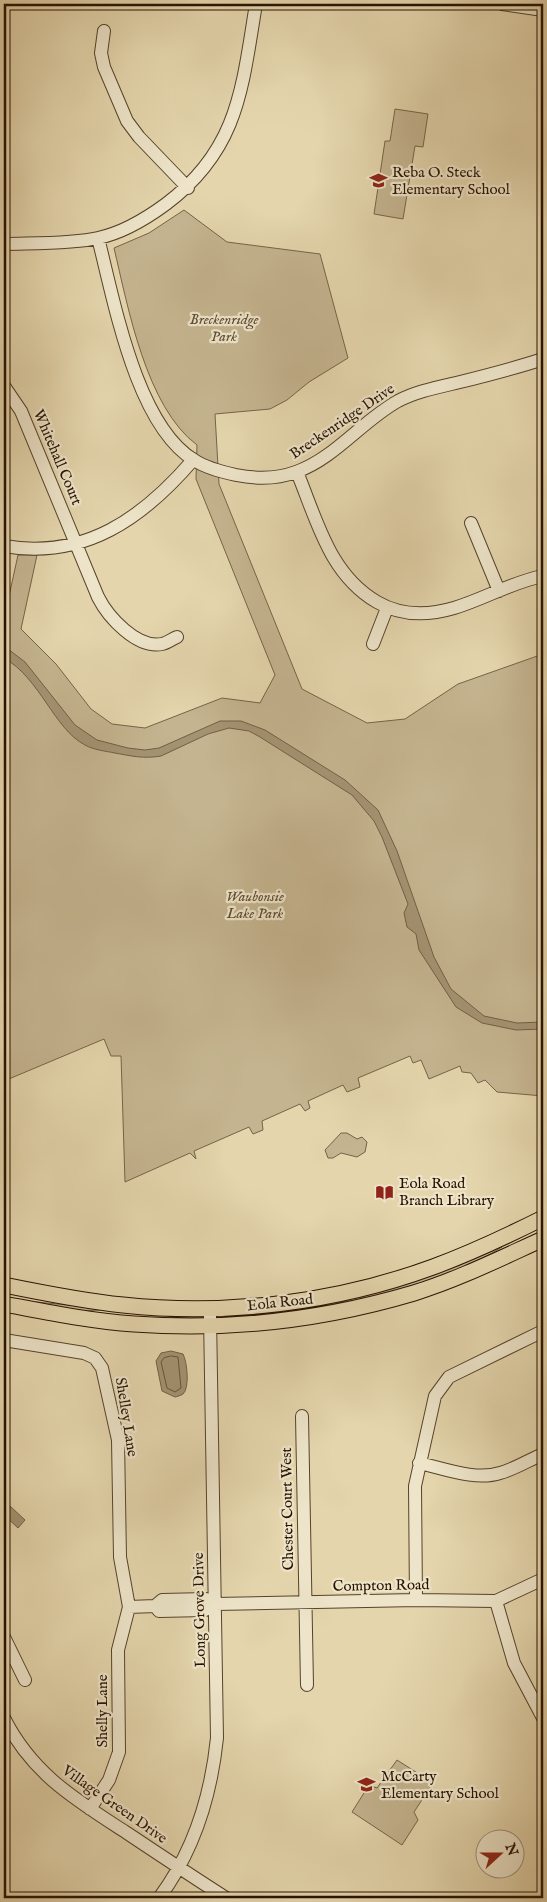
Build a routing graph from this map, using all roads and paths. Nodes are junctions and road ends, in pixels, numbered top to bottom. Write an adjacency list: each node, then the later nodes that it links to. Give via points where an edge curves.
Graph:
1 (256, 4): 5 (street, via 243,80 231,124 216,153)
2 (502, 4): 3 (street)
3 (543, 10)
4 (104, 31): 5 (street, via 101,53 104,68 127,121)
5 (188, 188): 6 (street, via 155,212)
6 (98, 238): 7 (street); 10 (street, Breckenridge Drive, via 122,336 150,405 163,428)
7 (4, 244)
8 (543, 359): 11 (street, Breckenridge Drive, via 399,401 326,455)
9 (4, 386): 13 (street, Whitehall Court, via 21,410)
10 (193, 460): 11 (street, Breckenridge Drive, via 247,477 264,478); 13 (street, via 164,493 138,514)
11 (297, 472): 17 (street, via 341,572 356,588)
12 (471, 523): 16 (street)
13 (77, 544): 14 (street, via 32,548); 18 (street, Whitehall Court, via 102,604 116,623 151,644 163,644)
14 (4, 546)
15 (543, 576): 16 (street)
16 (499, 591): 17 (street, via 434,613 406,613)
17 (387, 608): 19 (street)
18 (177, 637)
19 (373, 644)
20 (543, 1218): 24 (main road, Eola Road, via 465,1255 402,1278 303,1300)
21 (543, 1238): 25 (main road, Eola Road, via 453,1279 370,1305 292,1320)
22 (4, 1285): 24 (main road, Eola Road, via 122,1305)
23 (4, 1304): 25 (main road, Eola Road, via 102,1321)
24 (210, 1308): 25 (street, Long Grove Drive)
25 (210, 1327): 35 (street, Long Grove Drive)
26 (543, 1331): 30 (street, via 448,1377 432,1405)
27 (4, 1340): 36 (street, Shelley Lane, via 90,1355 102,1368 118,1440 120,1557)
28 (302, 1416): 34 (street, Chester Court West)
29 (543, 1454): 30 (street, via 490,1475)
30 (419, 1463): 32 (street, via 414,1502)
31 (543, 1579): 33 (street, Compton Road)
32 (416, 1600): 33 (street, Compton Road); 34 (street, Compton Road)
33 (496, 1601): 40 (street, via 514,1663)
34 (305, 1602): 35 (street, Compton Road); 39 (street, Chester Court West)
35 (215, 1604): 36 (street, Compton Road, via 201,1610 159,1611 155,1606); 43 (street, Long Grove Drive, via 216,1753 205,1806)
36 (129, 1607): 42 (street, Shelly Lane, via 118,1650 119,1752 109,1780)
37 (4, 1638): 38 (street)
38 (25, 1680)
39 (307, 1685)
40 (542, 1714)
41 (4, 1718): 42 (street, Village Green Drive, via 37,1766)
42 (90, 1809): 43 (street, Village Green Drive)
43 (180, 1868): 44 (street, Long Grove Drive); 45 (street, Village Green Drive)
44 (159, 1898)
45 (226, 1898)

